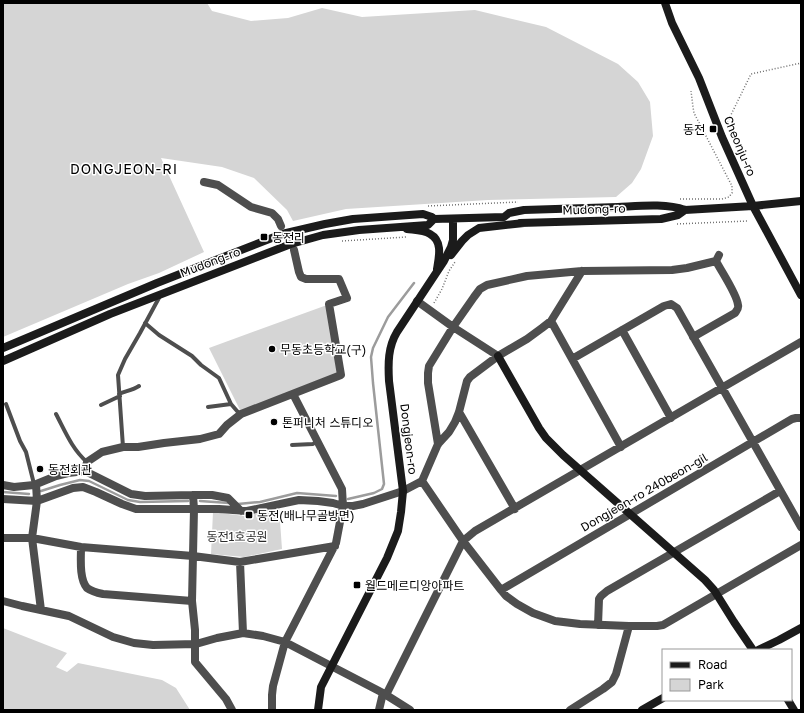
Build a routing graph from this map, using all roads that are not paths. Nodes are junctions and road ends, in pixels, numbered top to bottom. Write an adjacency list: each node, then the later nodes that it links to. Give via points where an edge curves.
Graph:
1 (665, 3): 4 (main road, Cheonju-ro)
2 (204, 182): 10 (street, via 218,185 251,208 272,213)
3 (801, 201): 4 (main road, Mudong-ro)
4 (753, 206): 5 (main road, Mudong-ro); 16 (main road, Cheonju-ro)
5 (685, 210): 6 (main road, Mudong-ro, via 660,206 524,210 509,213); 9 (main road, Mudong-ro, via 678,215 661,219)
6 (504, 217): 8 (main road, Mudong-ro); 9 (main road, Mudong-ro, via 505,220)
7 (434, 219): 8 (main road, Mudong-ro); 11 (main road, Mudong-ro, via 428,224); 24 (main road, Mudong-ro, via 423,214 353,219 282,234)
8 (453, 219): 14 (main road, Dongjeon-ro, via 451,248)
9 (524, 223): 14 (main road, via 475,230 462,241)
10 (281, 226)
11 (393, 227): 14 (main road, via 429,233 435,238 440,249); 15 (main road, Mudong-ro, via 323,235 291,244)
12 (294, 250): 30 (street, via 301,276 339,279 347,298 329,304 341,375)
13 (582, 271): 18 (street); 20 (street, via 527,276 487,285 480,289); 22 (street, via 672,270 718,258 738,310)
14 (436, 273): 17 (main road, Dongjeon-ro)
15 (161, 294): 19 (lane); 27 (main road, Mudong-ro)
16 (801, 295)
17 (417, 301): 20 (street); 53 (main road, Dongjeon-ro, via 393,340 388,363)
18 (551, 321): 25 (street); 26 (street)
19 (145, 323): 31 (lane, via 118,375); 33 (lane, via 219,378)
20 (453, 327): 25 (street); 43 (street, via 432,360 428,373)
21 (622, 330): 22 (street, via 671,304 677,308); 26 (street); 39 (street)
22 (693, 337): 29 (street)
23 (801, 342): 29 (street)
24 (3, 348)
25 (498, 356): 36 (street, via 467,381); 48 (main road, via 546,438)
26 (572, 359): 46 (street)
27 (3, 360)
28 (139, 386): 31 (lane)
29 (722, 388): 39 (street); 42 (street)
30 (293, 394): 38 (street); 41 (street)
31 (120, 395): 34 (lane); 45 (lane)
32 (6, 404): 52 (lane, via 26,452)
33 (231, 404): 35 (lane); 38 (lane)
34 (101, 405)
35 (208, 407)
36 (459, 412): 43 (street, via 449,432); 60 (street)
37 (56, 414): 47 (lane, via 79,456)
38 (241, 414): 45 (street, via 219,434 211,437)
39 (671, 418): 46 (street)
40 (801, 418): 42 (street, Dongjeon-ro 240beon-gil, via 792,419)
41 (317, 441): 44 (lane, via 313,444); 58 (street, via 342,489)
42 (753, 442): 54 (street); 62 (street, Dongjeon-ro 240beon-gil)
43 (438, 444): 50 (street)
44 (292, 445)
45 (123, 447): 47 (street, via 102,452)
46 (622, 447): 48 (street)
47 (87, 462): 49 (street)
48 (580, 470): 60 (street); 62 (main road)
49 (85, 471): 52 (street, via 56,476); 55 (street, via 130,494)
50 (422, 481): 53 (street); 66 (street)
51 (3, 485): 52 (street)
52 (35, 485): 57 (street)
53 (403, 491): 58 (street, via 363,504); 86 (main road, Dongjeon-ro, via 398,531 387,558)
54 (780, 491): 63 (street); 70 (street)
55 (193, 495): 59 (street); 61 (street, via 228,498)
56 (3, 499): 57 (street)
57 (37, 501): 59 (street, via 72,488 83,487 136,509); 65 (street)
58 (343, 506): 61 (street, via 300,500); 68 (street)
59 (194, 509): 61 (street); 71 (street)
60 (515, 509): 66 (street, via 475,531)
61 (244, 511)
62 (630, 514): 70 (main road); 73 (street, Dongjeon-ro 240beon-gil)
63 (801, 527)
64 (3, 538): 65 (street)
65 (32, 538): 69 (street); 77 (street)
66 (463, 541): 73 (street); 87 (street)
67 (801, 545): 74 (street)
68 (335, 546): 72 (street); 82 (street)
69 (81, 547): 71 (street); 76 (street, via 82,579 88,588 95,592)
70 (674, 553): 74 (main road, via 705,580); 78 (street, via 601,596 598,604)
71 (192, 556): 72 (street); 76 (street)
72 (240, 562): 81 (street)
73 (501, 590): 78 (street, via 516,604 543,617 555,621)
74 (716, 594): 79 (street, via 663,624); 84 (main road)
75 (3, 601): 77 (street)
76 (192, 601): 83 (street)
77 (41, 610): 83 (street, via 69,616 134,643)
78 (598, 624): 79 (street)
79 (629, 626): 95 (street, via 612,682)
80 (801, 628): 85 (main road)
81 (243, 633): 82 (street); 83 (street)
82 (285, 642): 86 (street); 91 (street, via 273,686)
83 (196, 644): 90 (street, via 194,662 226,699)
84 (752, 649)
85 (760, 649)
86 (331, 667): 87 (street); 92 (main road, Dongjeon-ro, via 321,687)
87 (384, 694): 93 (street); 94 (street)
88 (662, 699): 96 (main road)
89 (789, 701): 97 (main road)
90 (232, 710)
91 (272, 710)
92 (318, 710)
93 (379, 710)
94 (410, 710)
95 (570, 710)
96 (642, 710)
97 (794, 710)

